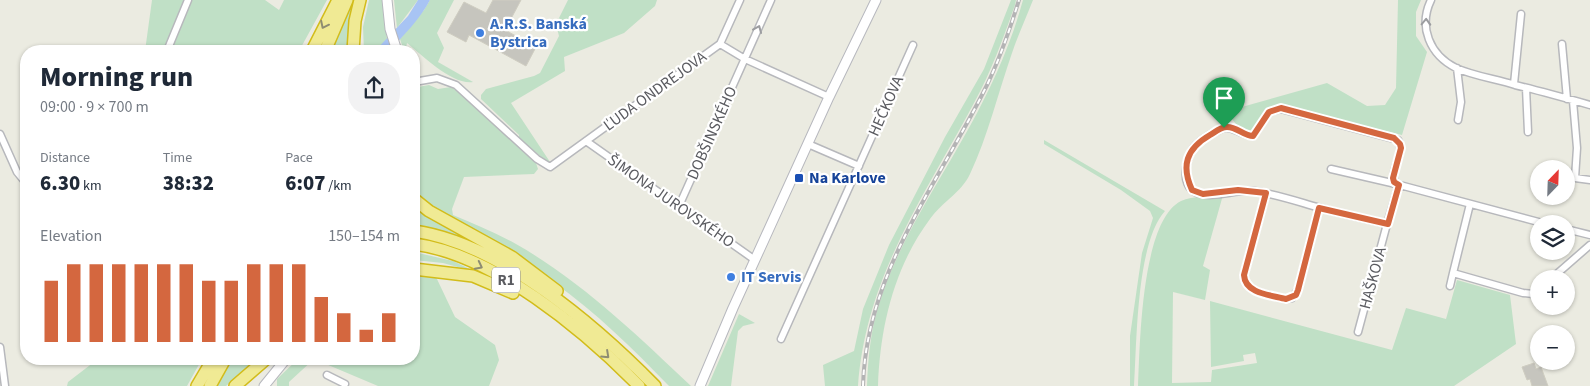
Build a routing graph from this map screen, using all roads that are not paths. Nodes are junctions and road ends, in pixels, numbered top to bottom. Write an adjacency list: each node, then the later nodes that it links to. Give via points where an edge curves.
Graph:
1 (188, 0): 13 (street)
2 (338, 0): 14 (highway, one-way to 14)
3 (347, 0): 15 (highway)
4 (387, 0): 18 (street)
5 (740, 0): 11 (street, ĽUDA ONDREJOVA)
6 (771, 0): 20 (street, DOBŠINSKÉHO, one-way to 6)
7 (876, 0): 25 (street)
8 (1431, 0): 21 (street, one-way to 8, via 1437,54 1430,44 1425,23)
9 (359, 5): 16 (highway); 17 (highway)
10 (1521, 14): 23 (street)
11 (720, 44): 20 (street); 31 (street, ĽUDA ONDREJOVA)
12 (1562, 44): 26 (street)
13 (169, 45)
14 (315, 45)
15 (328, 45)
16 (353, 45)
17 (359, 45)
18 (395, 45)
19 (913, 45): 33 (street, HEČKOVA)
20 (745, 59): 25 (street); 41 (street, DOBŠINSKÉHO)
21 (1457, 68): 23 (street); 28 (street, via 1461,102)
22 (420, 81): 31 (street, ĽUDA ONDREJOVA, via 437,78 456,85 537,159 550,167)
23 (1514, 84): 24 (street)
24 (1526, 88): 26 (street); 29 (street)
25 (829, 97): 32 (street)
26 (1570, 100): 27 (street); 36 (street, via 1577,148 1575,178)
27 (1590, 105)
28 (1458, 120)
29 (1528, 132)
30 (0, 134): 35 (street)
31 (586, 141): 41 (street, ŠIMONA JUROVSKÉHO)
32 (808, 144): 33 (street); 50 (street)
33 (859, 166): 58 (street, HEČKOVA)
34 (1332, 169): 37 (street)
35 (20, 176)
36 (1590, 180)
37 (1397, 184): 38 (street, HAŠKOVA, via 1393,178 1401,148 1398,140 1281,108 1269,112 1253,136 1221,128 1198,143 1186,162 1192,190 1203,194 1238,190); 40 (street); 44 (street, HAŠKOVA)
38 (1266, 193): 42 (street, HAŠKOVA); 42 (street, via 1244,275 1250,289 1286,299 1296,295)
39 (420, 204): 60 (highway, via 531,271 603,328)
40 (1470, 204): 43 (street); 53 (street)
41 (679, 206): 50 (street, ŠIMONA JUROVSKÉHO)
42 (1319, 208): 44 (street, HAŠKOVA)
43 (1530, 220)
44 (1388, 224): 57 (street, HAŠKOVA)
45 (420, 232): 60 (highway, R1, via 470,248 523,277 560,301)
46 (1575, 232): 47 (street)
47 (1590, 236)
48 (420, 245): 56 (highway, R1, one-way to 56, via 460,257 490,271)
49 (1590, 245): 52 (street)
50 (755, 260): 76 (street)
51 (420, 269): 56 (highway, via 459,273 486,280)
52 (1561, 270)
53 (1453, 273): 54 (street); 55 (street)
54 (1450, 286)
55 (1530, 294)
56 (572, 325): 74 (highway, R1, one-way to 74)
57 (1358, 332)
58 (782, 338)
59 (0, 347): 69 (street)
60 (621, 352): 75 (highway, R1)
61 (206, 365): 70 (highway)
62 (208, 365): 71 (highway)
63 (222, 365): 72 (highway)
64 (259, 365): 73 (highway)
65 (281, 365): 67 (street)
66 (327, 375): 68 (street)
67 (265, 383)
68 (344, 385)
69 (5, 386)
70 (191, 386)
71 (197, 386)
72 (210, 386)
73 (235, 386)
74 (639, 386)
75 (655, 386)
76 (700, 386)

